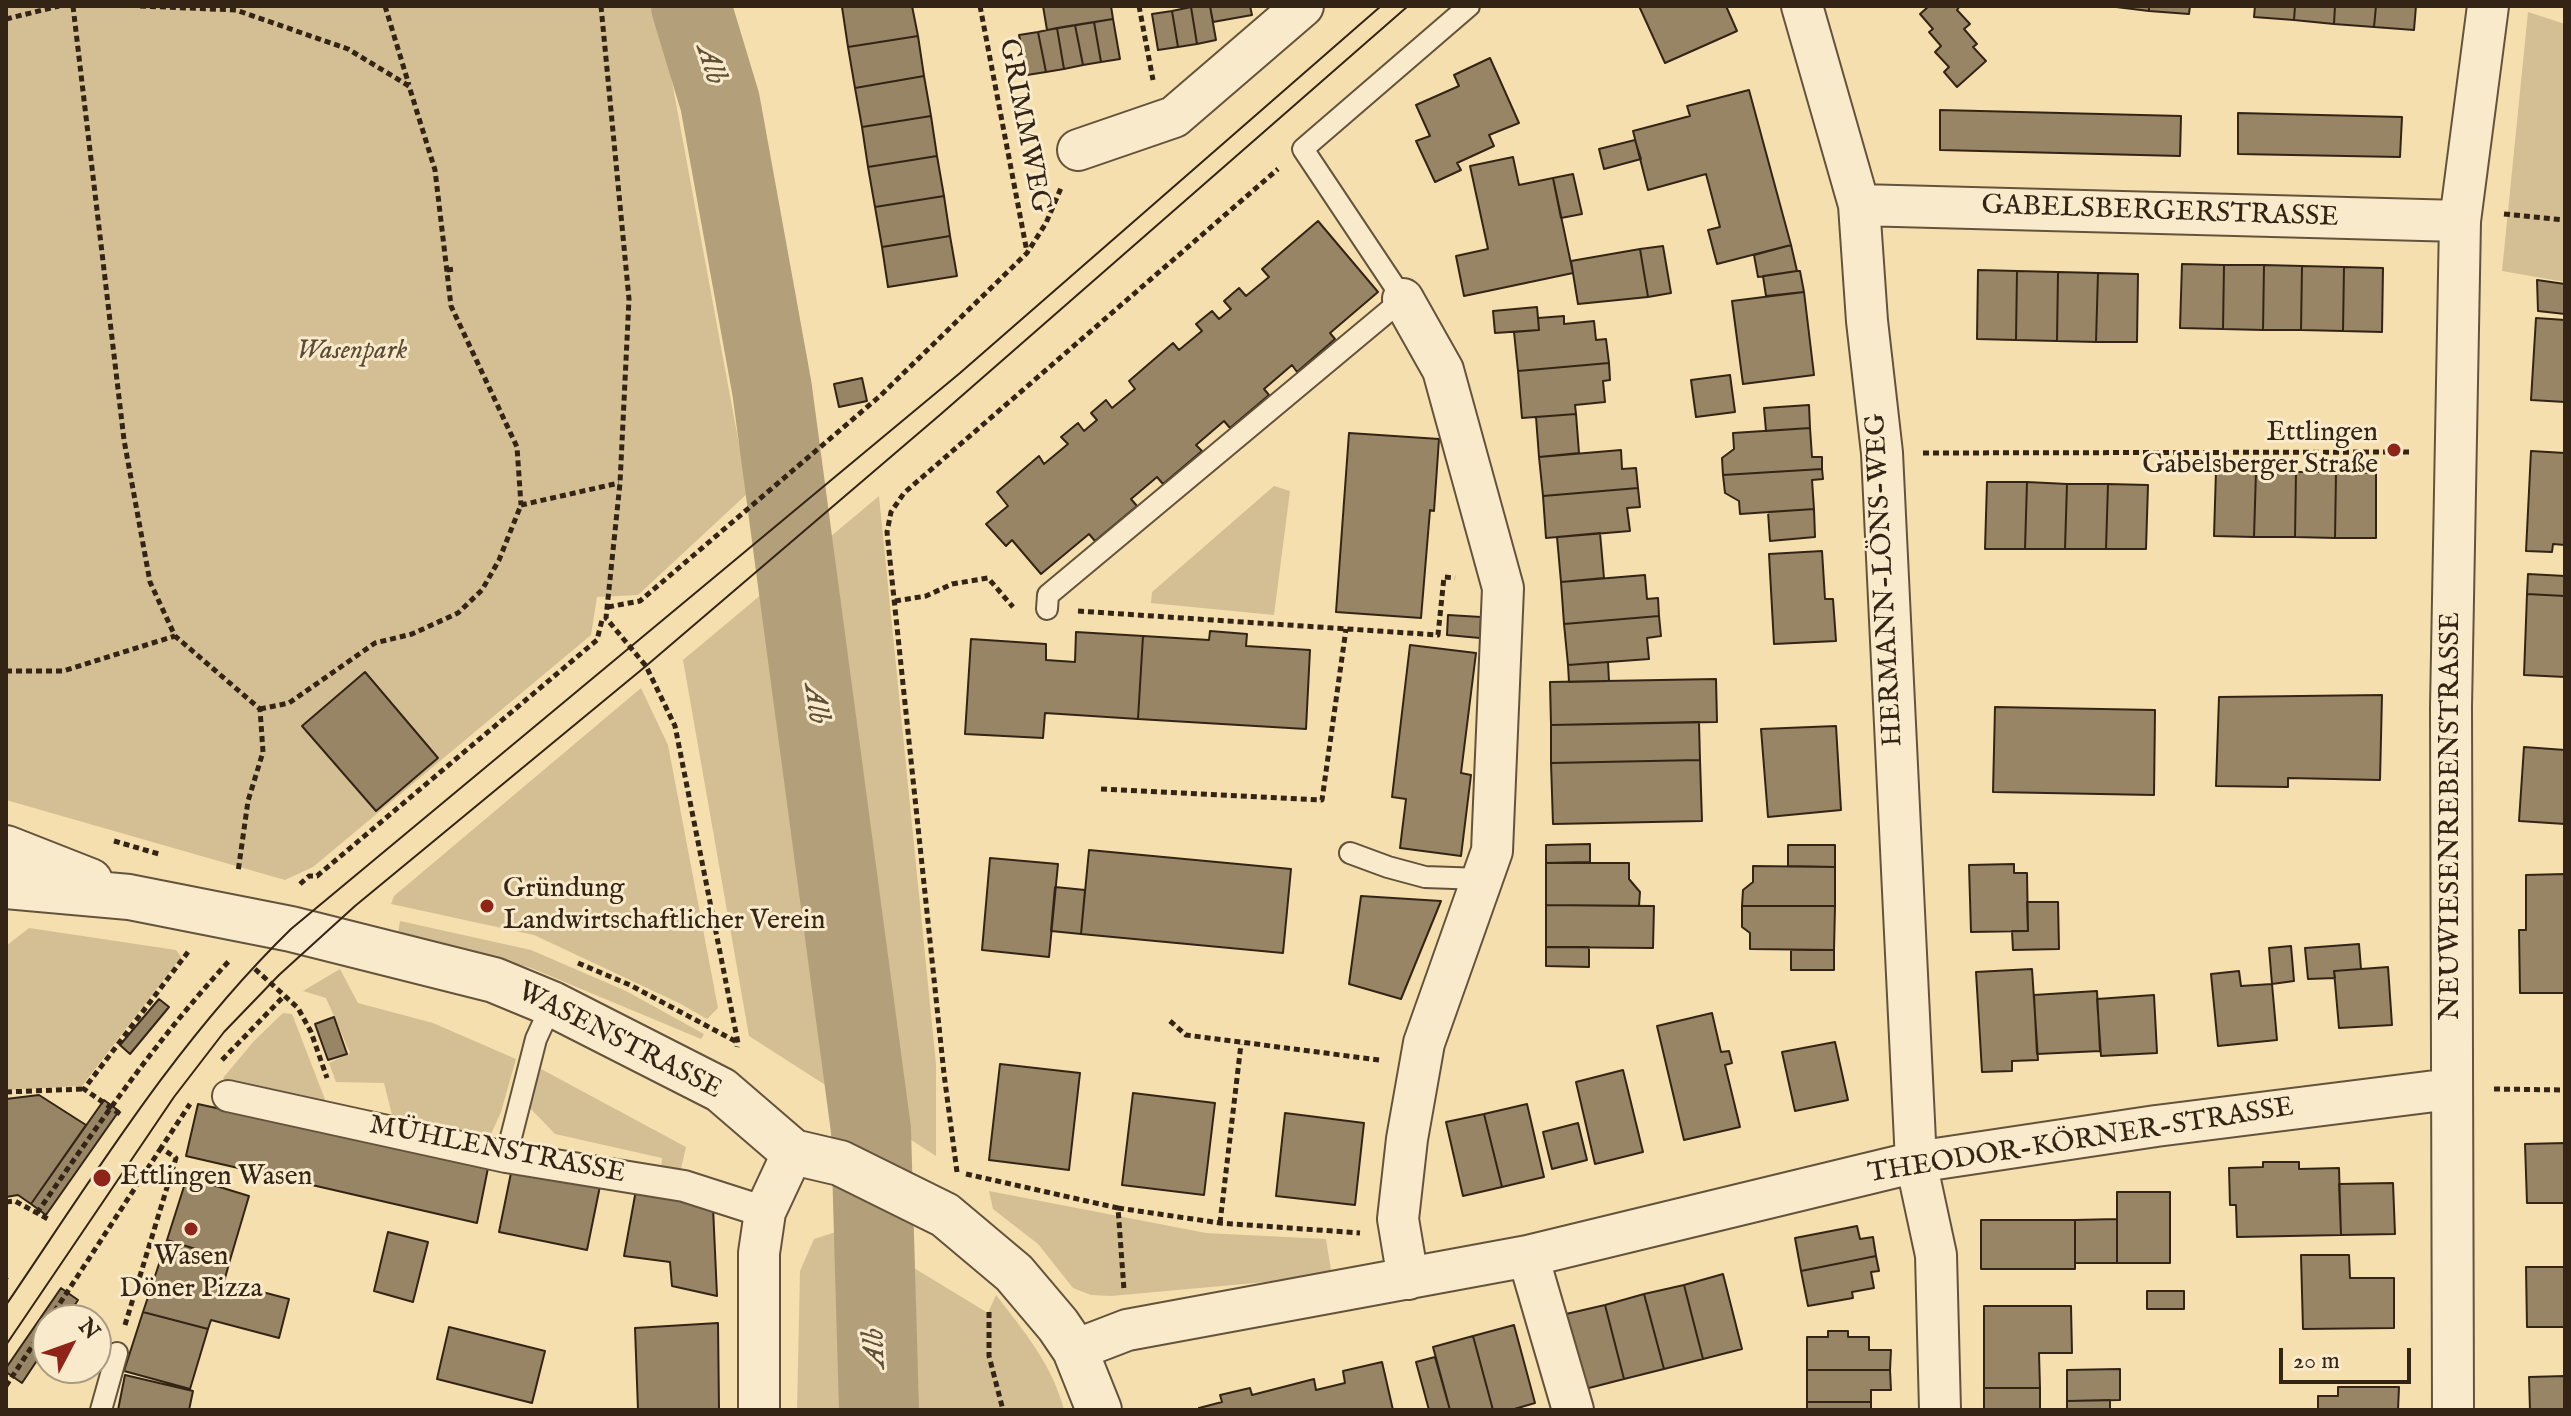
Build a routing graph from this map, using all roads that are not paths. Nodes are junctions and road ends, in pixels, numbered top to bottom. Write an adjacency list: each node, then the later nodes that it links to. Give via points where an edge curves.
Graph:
1 (1303, 6): 5 (street, via 1174,117)
2 (1469, 6): 8 (lane, via 1303,149)
3 (2488, 6): 7 (street, NEUWIESENREBENSTRASSE)
4 (1809, 10): 6 (street, HERMANN-LÖNS-WEG)
5 (1078, 150)
6 (1859, 205): 7 (street, GABELSBERGERSTRASSE); 20 (street, HERMANN-LÖNS-WEG, via 1882,453)
7 (2460, 221): 16 (street, NEUWIESENREBENSTRASSE)
8 (1403, 299): 9 (lane, via 1048,595); 12 (street, via 1443,370 1503,588 1492,851)
9 (1047, 609)
10 (6, 848): 14 (street, WASENSTRASSE)
11 (1350, 853): 12 (lane, via 1425,877)
12 (1482, 879): 23 (street, via 1424,1043 1398,1219)
13 (12, 892): 14 (street, WASENSTRASSE)
14 (129, 897): 15 (street, WASENSTRASSE, via 236,935 291,929 494,980)
15 (552, 1004): 18 (street, WASENSTRASSE, via 721,1090); 19 (lane, via 536,1039)
16 (2451, 1089): 20 (street, THEODOR-KÖRNER-STRASSE); 31 (street, NEUWIESENREBENSTRASSE)
17 (228, 1096): 19 (street, MÜHLENSTRASSE)
18 (793, 1152): 21 (street); 24 (street, WASENSTRASSE, via 840,1163 940,1213 1014,1273)
19 (506, 1157): 21 (street, MÜHLENSTRASSE, via 684,1186)
20 (1916, 1162): 22 (street, THEODOR-KÖRNER-STRASSE); 30 (street, HERMANN-LÖNS-WEG, via 1936,1255)
21 (765, 1212): 27 (street, via 759,1253)
22 (1528, 1256): 23 (street, THEODOR-KÖRNER-STRASSE); 29 (street)
23 (1408, 1279): 24 (street, THEODOR-KÖRNER-STRASSE, via 1127,1330)
24 (1075, 1350): 28 (street, WASENSTRASSE)
25 (117, 1353): 26 (lane)
26 (101, 1410)
27 (759, 1410)
28 (1099, 1410)
29 (1573, 1410)
30 (1940, 1410)
31 (2453, 1410)

